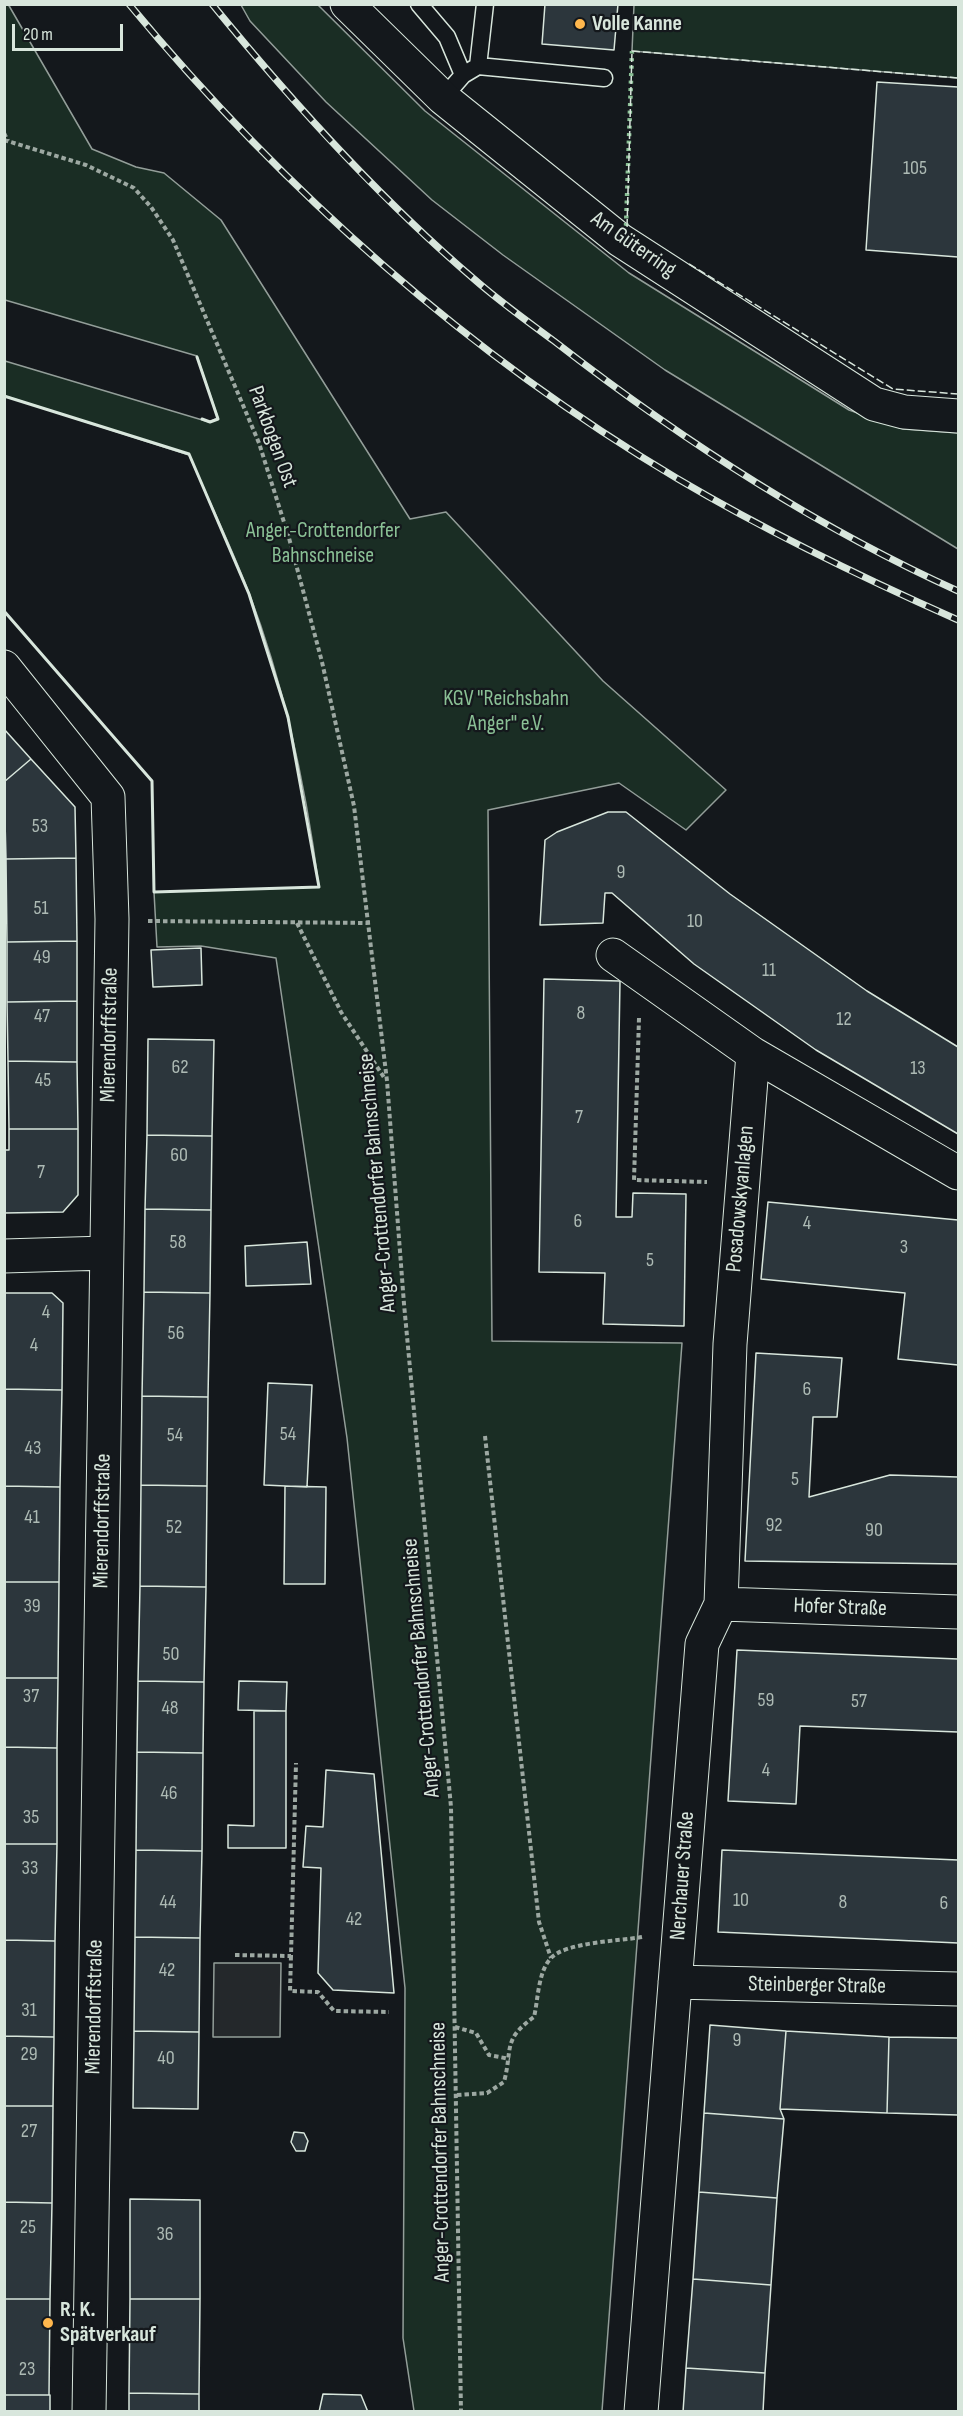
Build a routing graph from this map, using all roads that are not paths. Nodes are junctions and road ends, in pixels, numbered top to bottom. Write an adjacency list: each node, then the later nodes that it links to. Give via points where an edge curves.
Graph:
1 (347, 4): 6 (street, Am Güterring)
2 (418, 4): 6 (lane, via 447,37)
3 (485, 4): 4 (lane)
4 (478, 66): 5 (lane); 6 (lane)
5 (604, 78)
6 (453, 87): 7 (street, Am Güterring, via 621,240 874,404)
7 (958, 416)
8 (4, 666): 13 (street, Mierendorffstraße, via 108,797 112,919)
9 (613, 955): 10 (street)
10 (753, 1054): 11 (street); 12 (street, Posadowskyanlagen)
11 (958, 1173)
12 (742, 1181): 15 (street, Posadowskyanlagen); 16 (lane, via 747,1186 734,1370)
13 (106, 1253): 14 (street); 21 (street, Mierendorffstraße)
14 (4, 1256)
15 (729, 1344): 16 (street, Nerchauer Straße)
16 (728, 1376): 17 (street, Nerchauer Straße)
17 (721, 1604): 18 (street, Hofer Straße); 19 (street, Nerchauer Straße, via 702,1644)
18 (958, 1612)
19 (675, 1982): 20 (street, Steinberger Straße); 22 (street, Nerchauer Straße)
20 (958, 1989)
21 (89, 2412)
22 (641, 2412)

